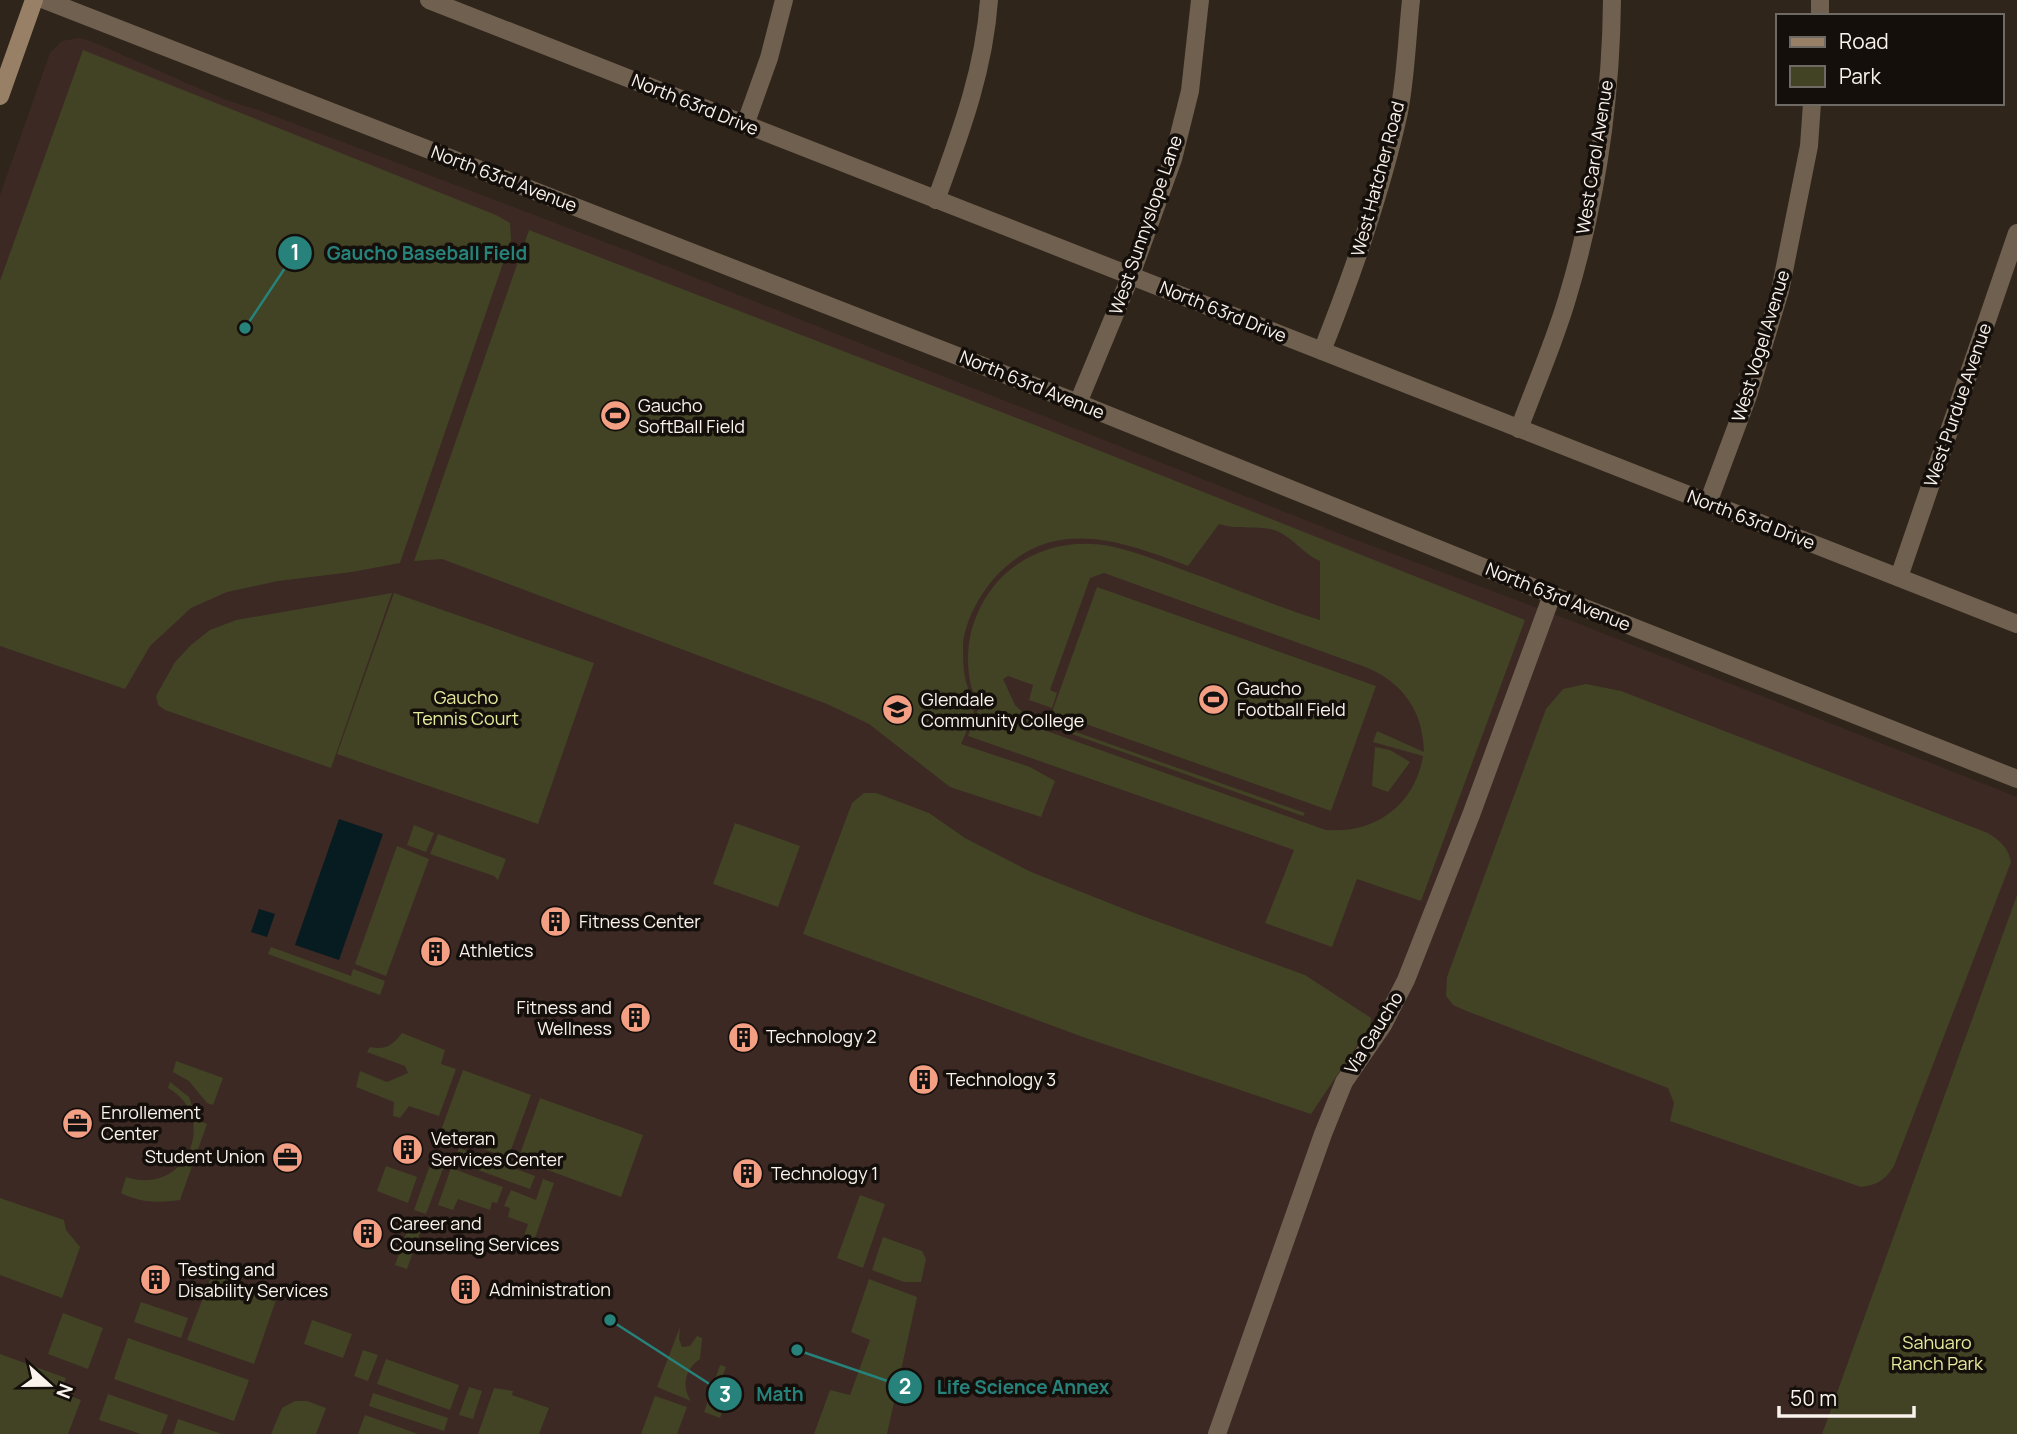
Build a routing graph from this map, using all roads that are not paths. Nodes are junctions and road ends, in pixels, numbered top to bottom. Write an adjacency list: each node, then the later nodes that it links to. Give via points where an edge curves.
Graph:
1 (34, 0): 9 (main road)
2 (44, 0): 16 (street, North 63rd Avenue)
3 (429, 0): 11 (street, North 63rd Drive)
4 (784, 0): 11 (street)
5 (989, 0): 12 (street, via 972,96)
6 (1200, 0): 14 (street, West Sunnyslope Lane, via 1189,92 1173,159)
7 (1411, 0): 15 (street, West Hatcher Road, via 1399,110 1354,272)
8 (1612, 0): 17 (street, West Carol Avenue, via 1611,52 1592,198 1567,300)
9 (0, 96)
10 (1812, 105): 18 (street, West Vogel Avenue, via 1780,291)
11 (745, 125): 12 (street, North 63rd Drive)
12 (936, 201): 14 (street, North 63rd Drive)
13 (2017, 233): 19 (street, West Purdue Avenue)
14 (1131, 275): 15 (street, North 63rd Drive); 16 (street, West Sunnyslope Lane)
15 (1322, 351): 17 (street, North 63rd Drive)
16 (1079, 403): 20 (street, North 63rd Avenue)
17 (1519, 429): 18 (street, North 63rd Drive)
18 (1708, 503): 19 (street, North 63rd Drive)
19 (1899, 577): 21 (street, North 63rd Drive)
20 (1552, 595): 22 (street, North 63rd Avenue); 23 (street, Via Gaucho, via 1406,980 1344,1082)
21 (2017, 624)
22 (2017, 779)
23 (1217, 1434)

